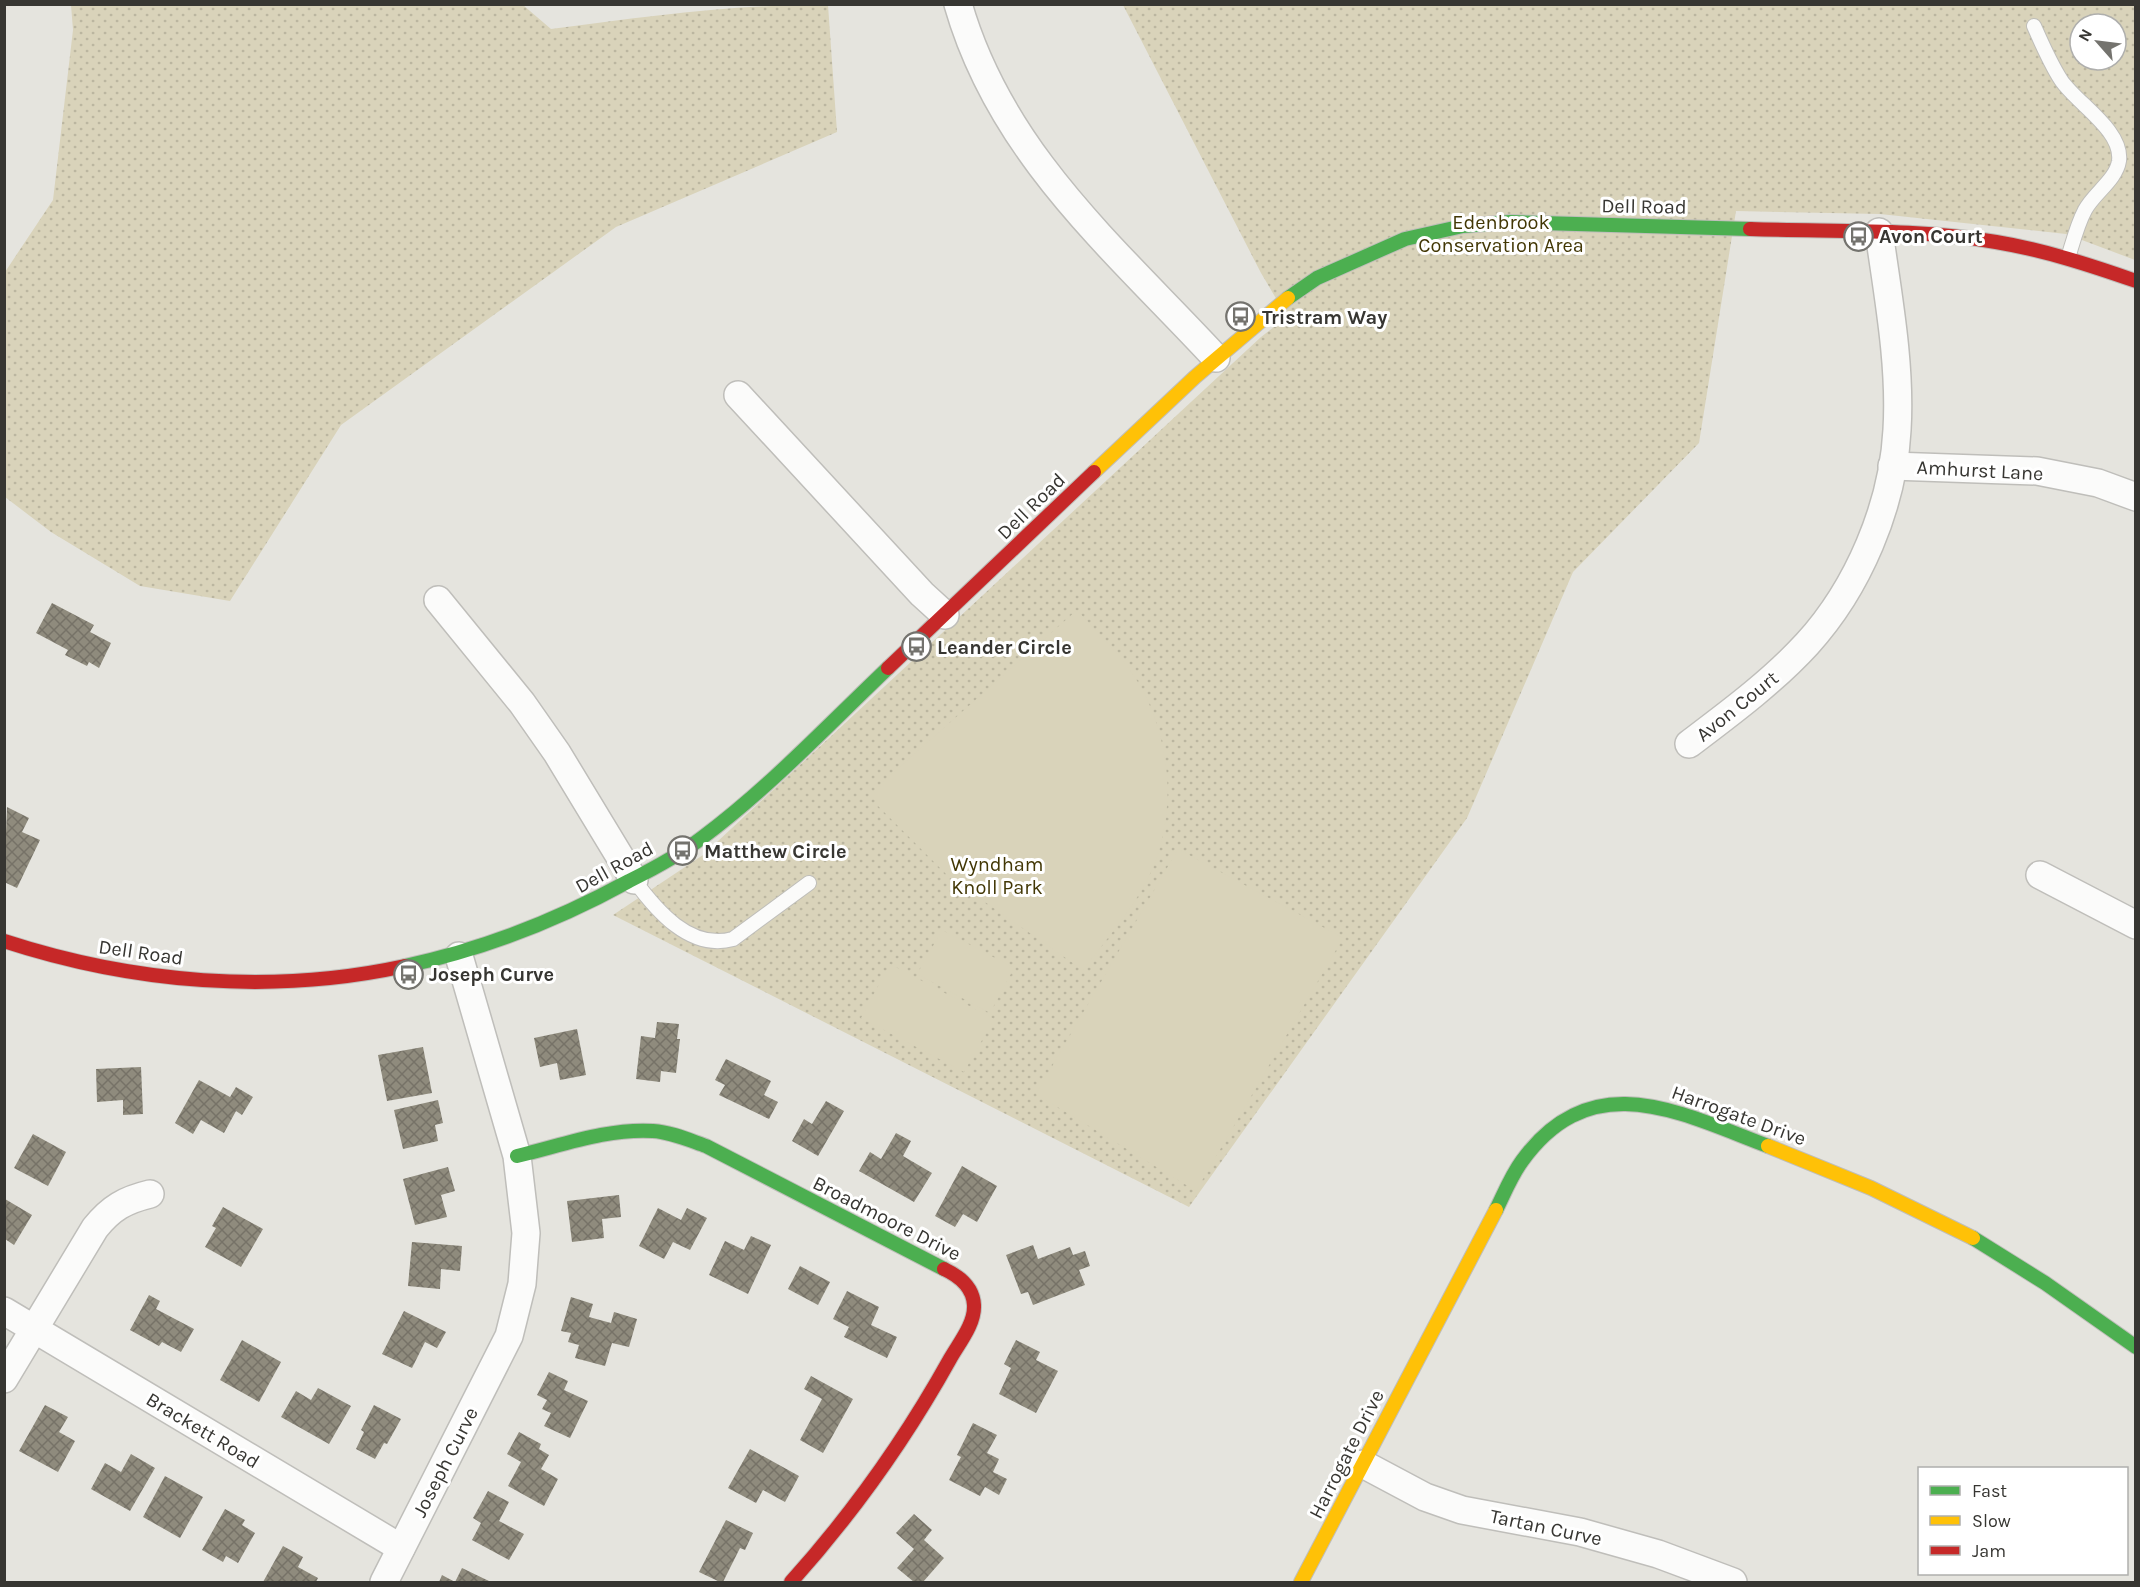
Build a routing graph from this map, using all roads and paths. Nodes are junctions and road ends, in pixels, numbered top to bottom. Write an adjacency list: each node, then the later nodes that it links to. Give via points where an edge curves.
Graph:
1 (958, 4): 6 (street, via 992,93 1026,149 1067,200)
2 (2034, 26): 4 (lane, via 2062,81 2114,137 2119,161 2085,210)
3 (1879, 232): 4 (street, Dell Road, via 1996,242); 6 (street, Dell Road, via 1510,222 1463,226 1405,239 1317,278 1272,309); 8 (street, Avon Court, via 1895,371 1897,430)
4 (2068, 258): 5 (street, Dell Road)
5 (2136, 281)
6 (1216, 358): 11 (street, Dell Road)
7 (738, 395): 11 (street)
8 (1892, 466): 9 (street, Amhurst Lane, via 2037,471 2098,483); 12 (street, Avon Court, via 1870,544 1842,596 1808,643 1765,686)
9 (2136, 497)
10 (438, 600): 14 (street, via 522,703 557,753)
11 (945, 615): 14 (street, Dell Road, via 700,840)
12 (1689, 744)
13 (2040, 874): 16 (street)
14 (634, 880): 15 (lane, via 665,919 695,935 723,942 733,939); 18 (street, Dell Road, via 519,936)
15 (809, 883)
16 (2136, 925)
17 (4, 941): 18 (street, Dell Road, via 95,967 142,975 273,982 326,980)
18 (459, 956): 19 (street, Joseph Curve)
19 (517, 1156): 26 (street, Joseph Curve, via 526,1233 522,1284 509,1336); 28 (street, Broadmoore Drive, via 623,1134 651,1131 680,1137 706,1146 958,1276 970,1289 974,1305 970,1321 925,1406 895,1454)
20 (150, 1194): 22 (street, via 108,1210)
21 (4, 1311): 22 (street, Brackett Road)
22 (34, 1329): 24 (street); 26 (street, Brackett Road)
23 (2136, 1347): 25 (street, Harrogate Drive, via 1990,1248 1914,1207 1665,1107 1633,1103 1600,1105 1568,1118 1542,1137 1521,1162)
24 (4, 1379)
25 (1363, 1464): 29 (street, Harrogate Drive); 30 (street, Tartan Curve, via 1425,1497 1462,1510 1580,1532 1658,1554)
26 (401, 1548): 27 (street, Joseph Curve)
27 (384, 1582)
28 (791, 1582)
29 (1301, 1582)
30 (1733, 1582)

